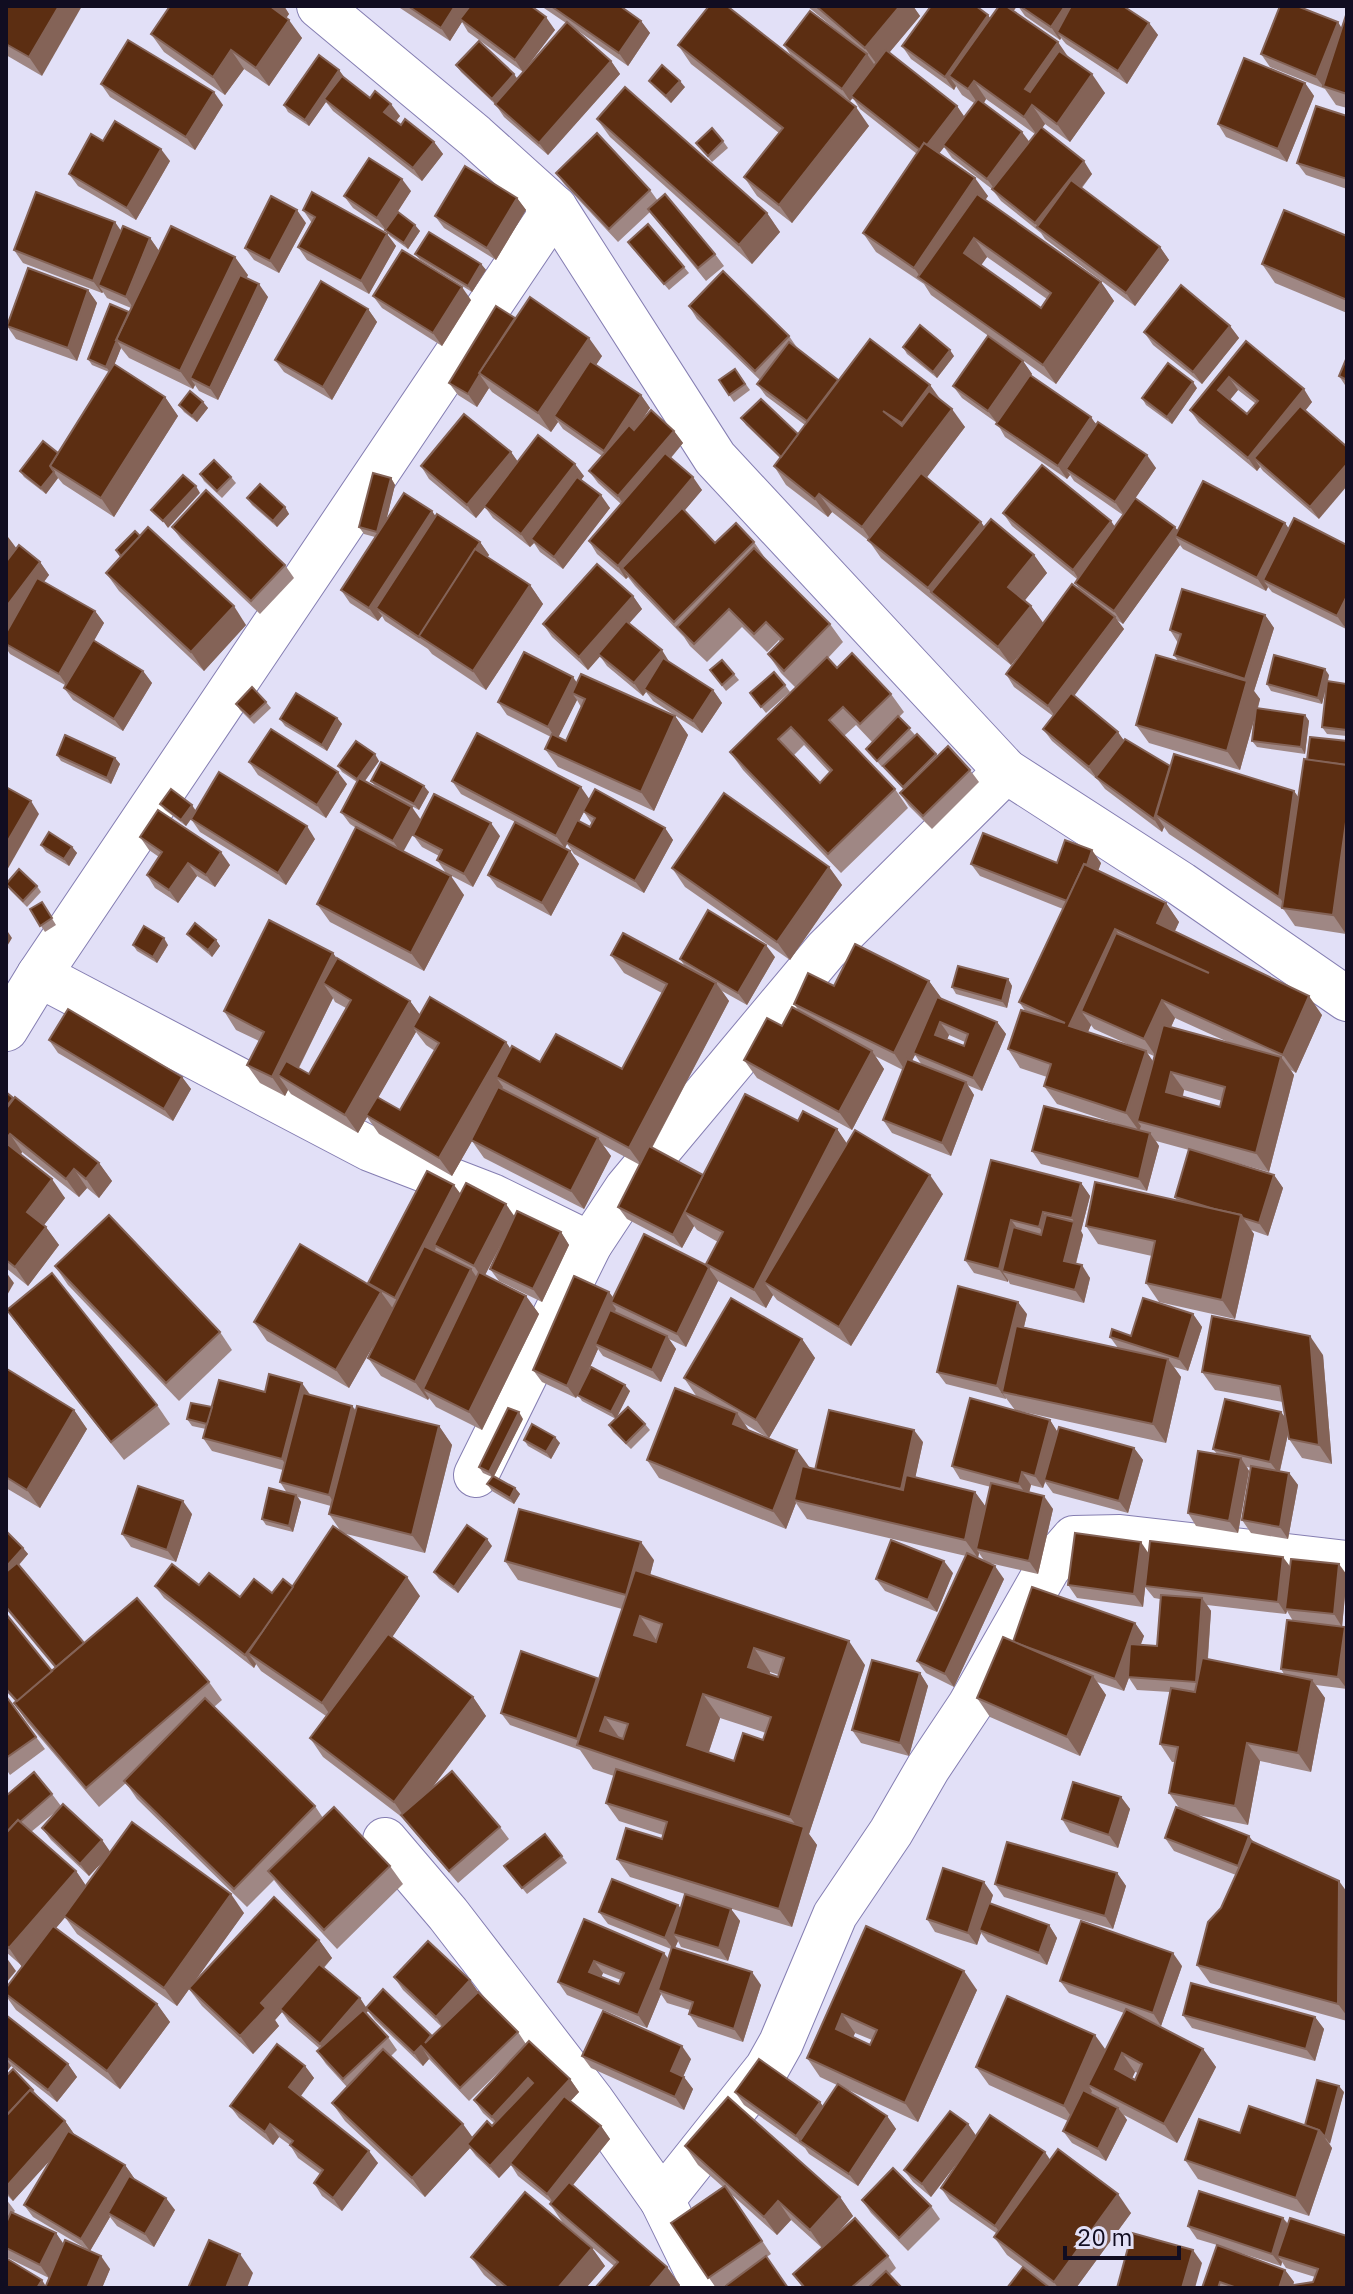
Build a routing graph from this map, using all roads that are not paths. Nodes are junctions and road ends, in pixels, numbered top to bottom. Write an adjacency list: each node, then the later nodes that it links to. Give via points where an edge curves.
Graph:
1 (319, 6): 2 (street)
2 (555, 208): 3 (street, via 715,458); 4 (street)
3 (1006, 771): 5 (street); 7 (street, via 826,950 627,1188)
4 (39, 975): 6 (street); 7 (street, via 370,1149 492,1196)
5 (1347, 999)
6 (6, 1029)
7 (590, 1244): 8 (street)
8 (476, 1475)
9 (1347, 1563): 11 (street, via 1120,1537 1074,1538 1048,1568 891,1832 835,1915 767,2068)
10 (385, 1840): 11 (street, via 498,1978)
11 (662, 2200): 12 (street)
12 (705, 2288)

